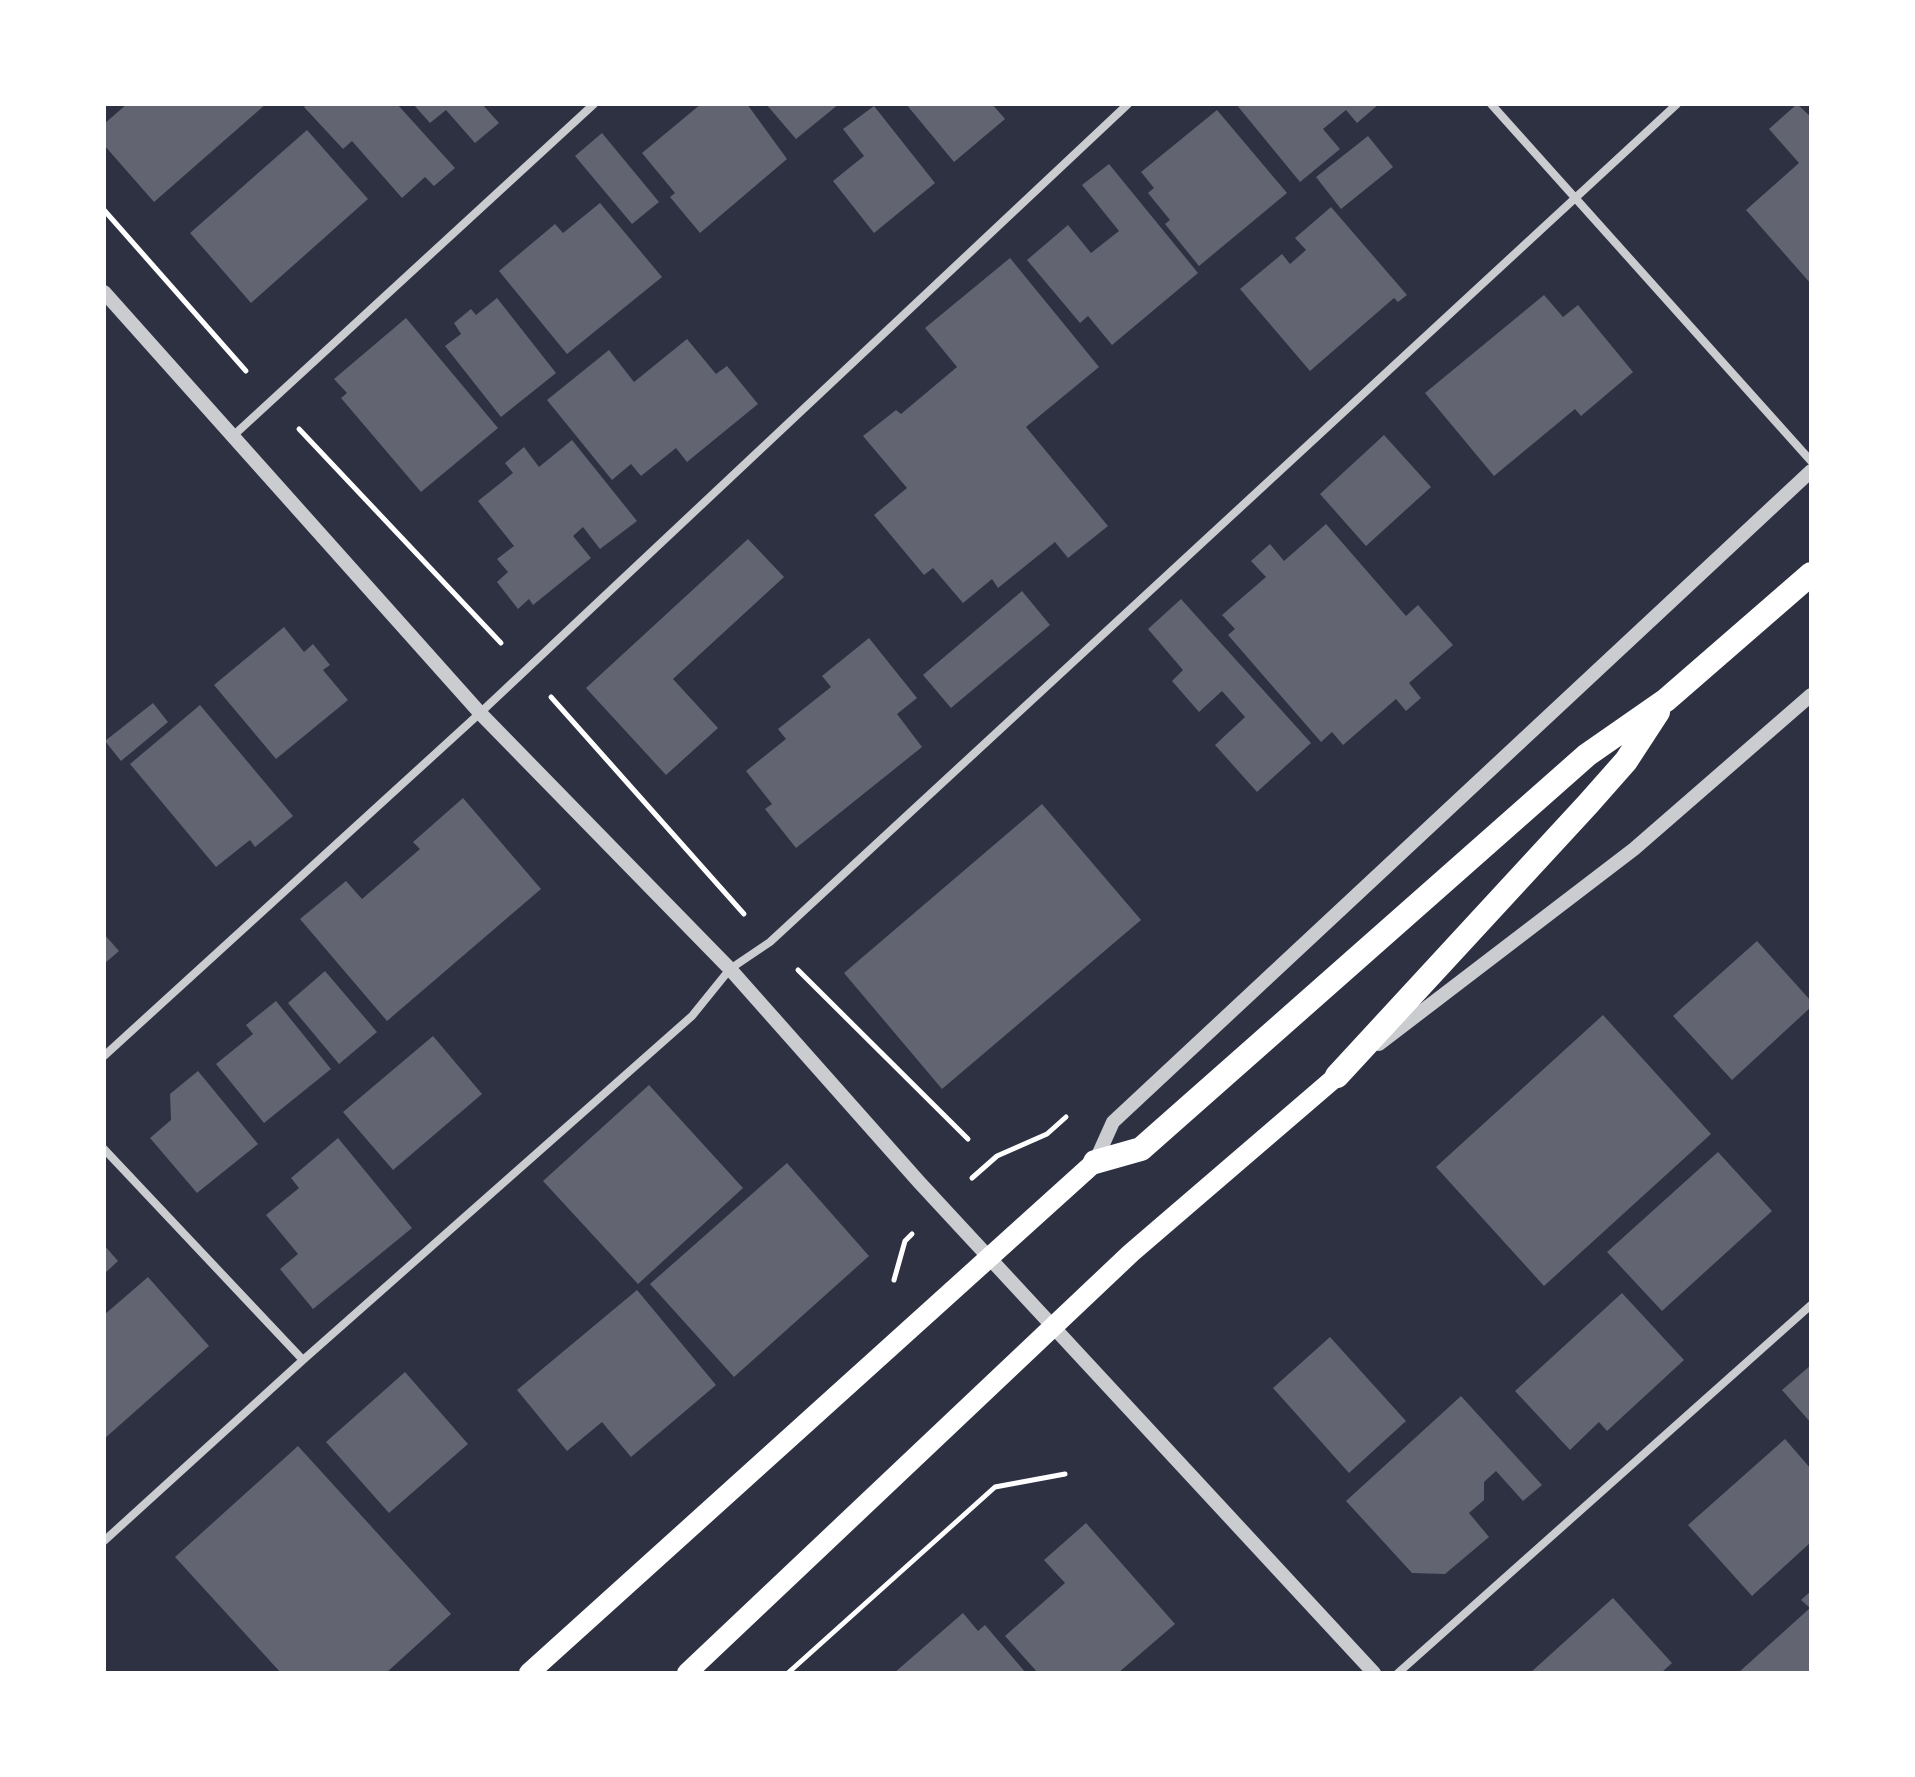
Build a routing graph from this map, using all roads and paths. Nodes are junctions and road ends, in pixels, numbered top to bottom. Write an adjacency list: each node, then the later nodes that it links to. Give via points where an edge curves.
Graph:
1 (594, 104): 7 (street)
2 (1128, 104): 13 (street)
3 (1491, 104): 5 (street)
4 (1677, 104): 5 (street)
5 (1574, 198): 8 (street); 14 (street, via 770,942)
6 (104, 292): 7 (street)
7 (234, 435): 13 (street)
8 (1811, 461)
9 (1811, 471): 18 (street, via 1113,1122)
10 (1811, 574): 12 (highway)
11 (1811, 695): 16 (street, via 1634,849)
12 (1666, 700): 16 (highway, via 1616,771); 18 (highway, via 1587,755 1141,1149)
13 (480, 713): 14 (street); 15 (street)
14 (730, 969): 19 (street); 22 (street, via 692,1016)
15 (104, 1056)
16 (1337, 1076): 21 (main road)
17 (104, 1149): 22 (street)
18 (1095, 1162): 19 (main road)
19 (990, 1259): 21 (street); 25 (main road)
20 (1811, 1305): 29 (street)
21 (1053, 1326): 26 (main road); 28 (street)
22 (303, 1360): 24 (street)
23 (1065, 1474): 27 (path, via 995,1487)
24 (104, 1541)
25 (529, 1673)
26 (687, 1673)
27 (788, 1673)
28 (1374, 1673)
29 (1398, 1673)

